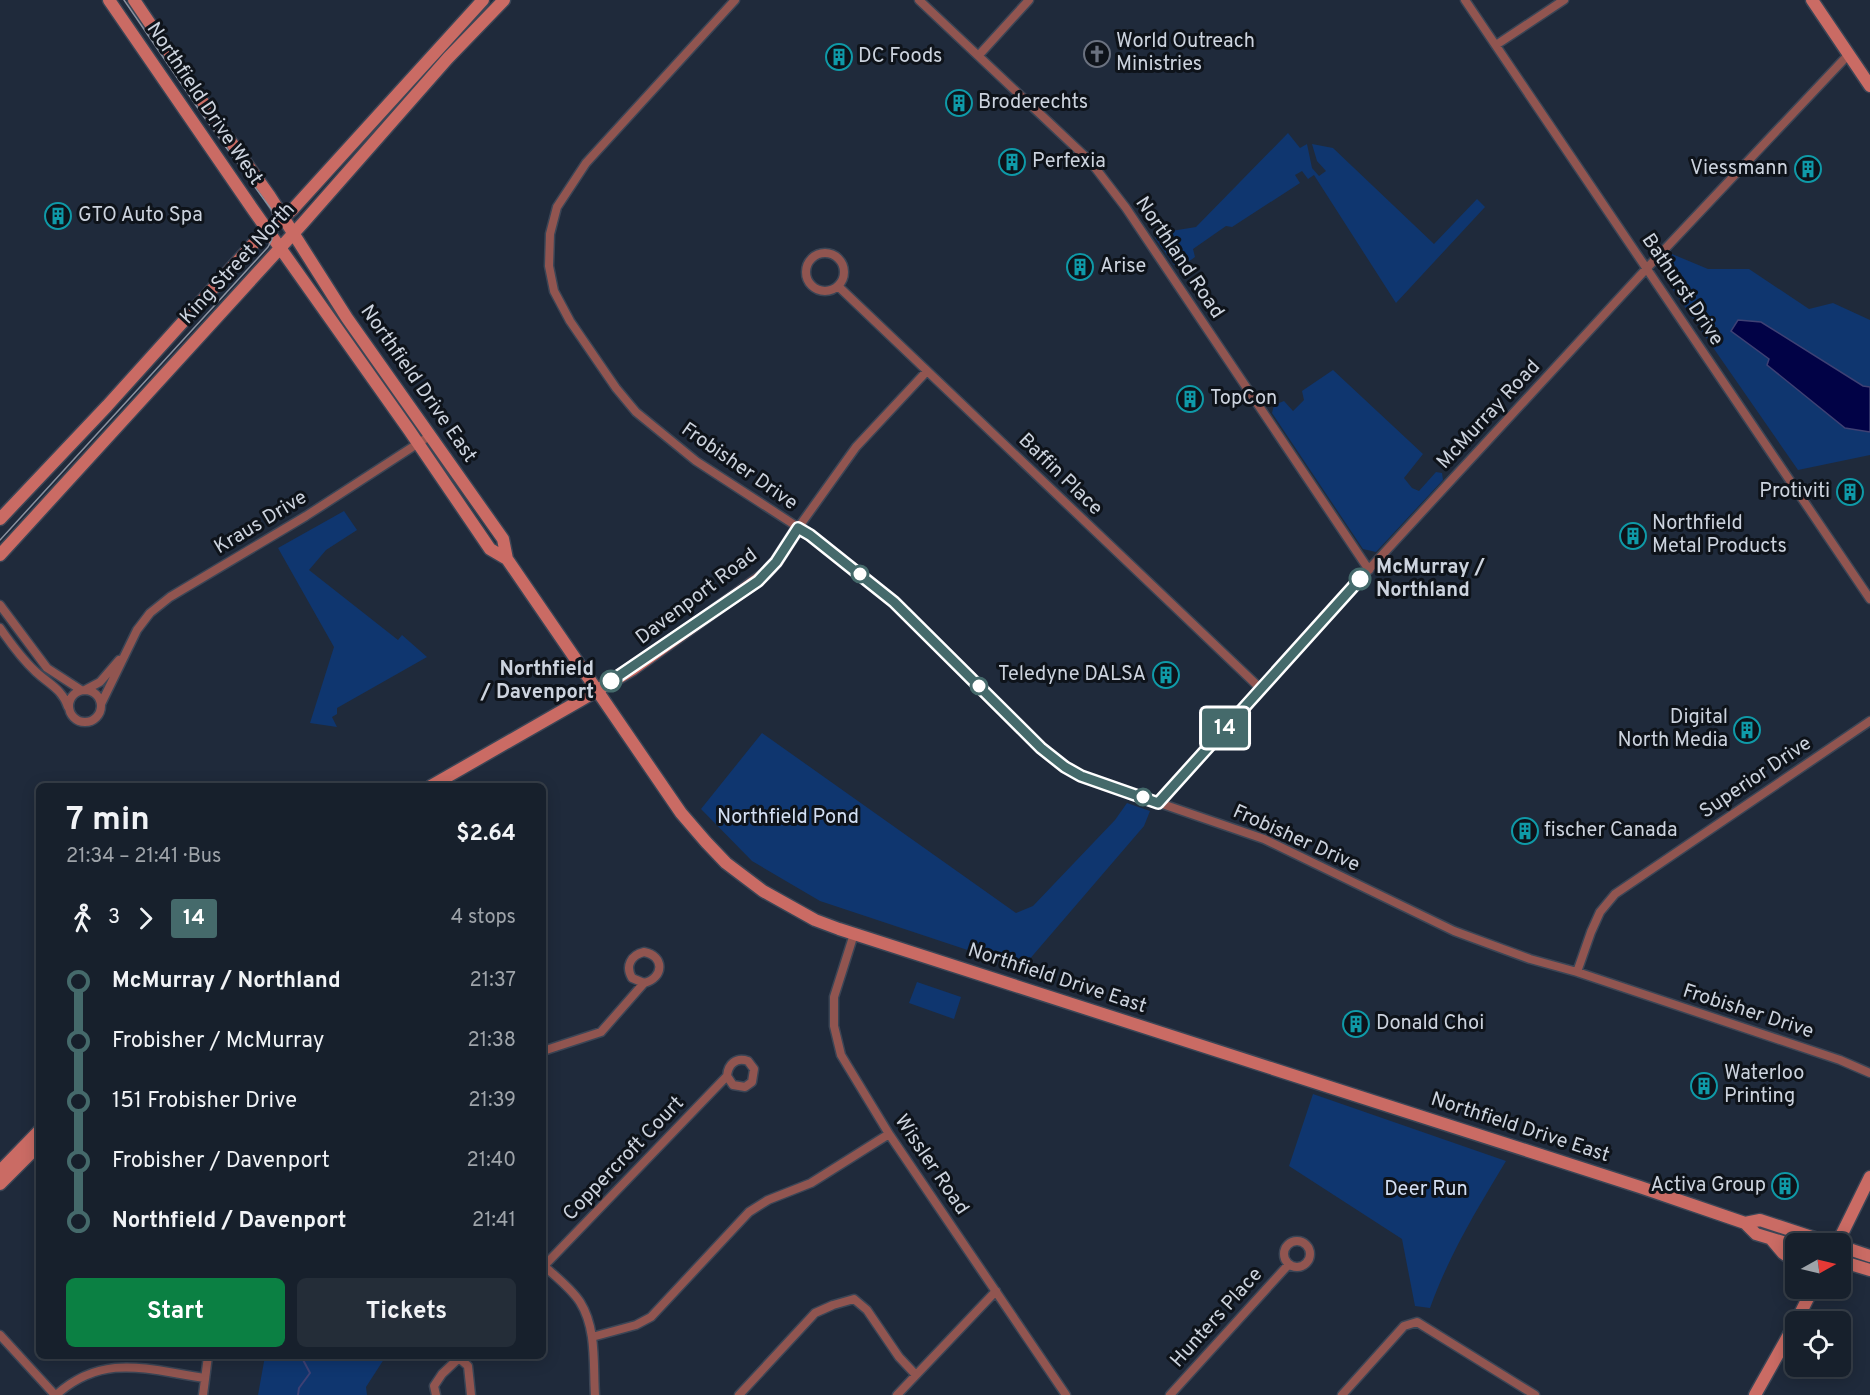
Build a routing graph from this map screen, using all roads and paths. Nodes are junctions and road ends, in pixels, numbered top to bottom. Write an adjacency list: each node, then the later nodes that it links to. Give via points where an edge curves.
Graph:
1 (109, 0): 16 (main road, Northfield Drive West)
2 (134, 0): 15 (main road, Northfield Drive West)
3 (483, 0): 15 (main road, King Street North)
4 (504, 0): 17 (main road, King Street North)
5 (735, 0): 25 (street, Frobisher Drive, via 586,164 557,207 550,234 549,266 554,291 570,321 636,412 696,461)
6 (919, 0): 13 (street, Northland Road)
7 (1029, 0): 13 (street)
8 (1465, 0): 11 (street, Bathurst Drive)
9 (1564, 0): 11 (street)
10 (1812, 0): 12 (main road)
11 (1496, 45): 19 (street, Bathurst Drive)
12 (1849, 54): 14 (main road); 19 (street, McMurray Road)
13 (979, 55): 28 (street, Northland Road, via 1090,161)
14 (1870, 86)
15 (283, 217): 16 (main road, King Street North); 17 (main road, Northfield Drive West)
16 (268, 230): 18 (main road, Northfield Drive West); 24 (main road, King Street North)
17 (292, 233): 18 (main road, King Street North); 22 (main road, Northfield Drive East)
18 (279, 248): 23 (main road, Northfield Drive East); 26 (main road, King Street North)
19 (1647, 268): 28 (street, McMurray Road); 29 (street, Bathurst Drive)
20 (838, 286): 20 (street, via 844,275 840,260 828,253 811,258 806,269 811,285 825,291); 21 (street, Baffin Place)
21 (927, 371): 25 (street, Davenport Road, via 856,447); 33 (street, Baffin Place)
22 (431, 435): 23 (street, Kraus Drive); 27 (main road, Northfield Drive East, via 503,539)
23 (418, 444): 27 (main road, Northfield Drive East, via 490,549); 32 (street, Kraus Drive, via 170,597 136,630)
24 (0, 519)
25 (798, 528): 35 (main road, Davenport Road, via 758,581); 40 (street, Frobisher Drive, via 894,602 1065,767)
26 (0, 555)
27 (507, 559): 35 (main road, Northfield Drive East)
28 (1368, 570): 33 (street, McMurray Road)
29 (1870, 599)
30 (0, 605): 34 (street, via 46,668)
31 (0, 628): 37 (street, via 16,651 58,689)
32 (123, 655): 34 (street, Kraus Drive, via 100,682); 36 (street, Kraus Drive)
33 (1260, 688): 40 (street, McMurray Road)
34 (83, 690): 36 (street, via 95,693); 37 (street, via 72,696)
35 (598, 690): 39 (main road, Davenport Road); 41 (main road, Northfield Drive East, via 681,813 726,863 786,905)
36 (101, 704): 37 (street, via 97,717 87,723 74,719)
37 (68, 707)
38 (1870, 721): 42 (street, Superior Drive, via 1615,894 1590,932)
39 (437, 783)
40 (1158, 803): 42 (street, Frobisher Drive, via 1264,839 1454,931)
41 (854, 934): 48 (street, Wissler Road, via 834,997 834,1026 848,1068); 53 (main road, Northfield Drive East)
42 (1577, 972): 45 (street, Frobisher Drive)
43 (644, 983): 44 (street, via 601,1032)
44 (546, 1050)
45 (1870, 1073)
46 (727, 1076): 61 (street, Coppercroft Court)
47 (36, 1134): 50 (main road)
48 (889, 1134): 66 (street, Wissler Road); 68 (street, via 811,1183 768,1200 750,1212 651,1317)
49 (36, 1148): 52 (main road)
50 (0, 1171)
51 (1870, 1177): 55 (main road)
52 (0, 1184)
53 (1745, 1222): 54 (main road, Northfield Drive East, via 1760,1220); 56 (main road, Northfield Drive East, via 1756,1234)
54 (1802, 1233)
55 (1842, 1233)
56 (1772, 1239): 57 (main road, Northfield Drive East); 59 (main road)
57 (1785, 1243)
58 (1851, 1249): 60 (main road, Northfield Drive East)
59 (1785, 1254)
60 (1870, 1256)
61 (546, 1263)
62 (1289, 1264): 83 (street, Hunters Place)
63 (1851, 1264): 65 (main road)
64 (546, 1269): 68 (street, via 579,1300)
65 (1870, 1270)
66 (996, 1290): 73 (street); 82 (street, Wissler Road)
67 (0, 1335): 75 (street)
68 (592, 1337): 79 (street)
69 (1785, 1342): 86 (main road)
70 (208, 1359): 74 (street)
71 (458, 1359): 77 (street, via 434,1386)
72 (462, 1359): 78 (street, via 468,1366)
73 (916, 1375): 80 (street, via 867,1310 854,1299 815,1313); 81 (street)
74 (206, 1378): 75 (street, via 106,1368 88,1373); 76 (street)
75 (55, 1395)
76 (203, 1395)
77 (436, 1395)
78 (471, 1395)
79 (595, 1395)
80 (739, 1395)
81 (897, 1395)
82 (1066, 1395)
83 (1170, 1395)
84 (1343, 1395): 85 (street, via 1404,1326 1417,1322)
85 (1535, 1395)
86 (1755, 1395)

